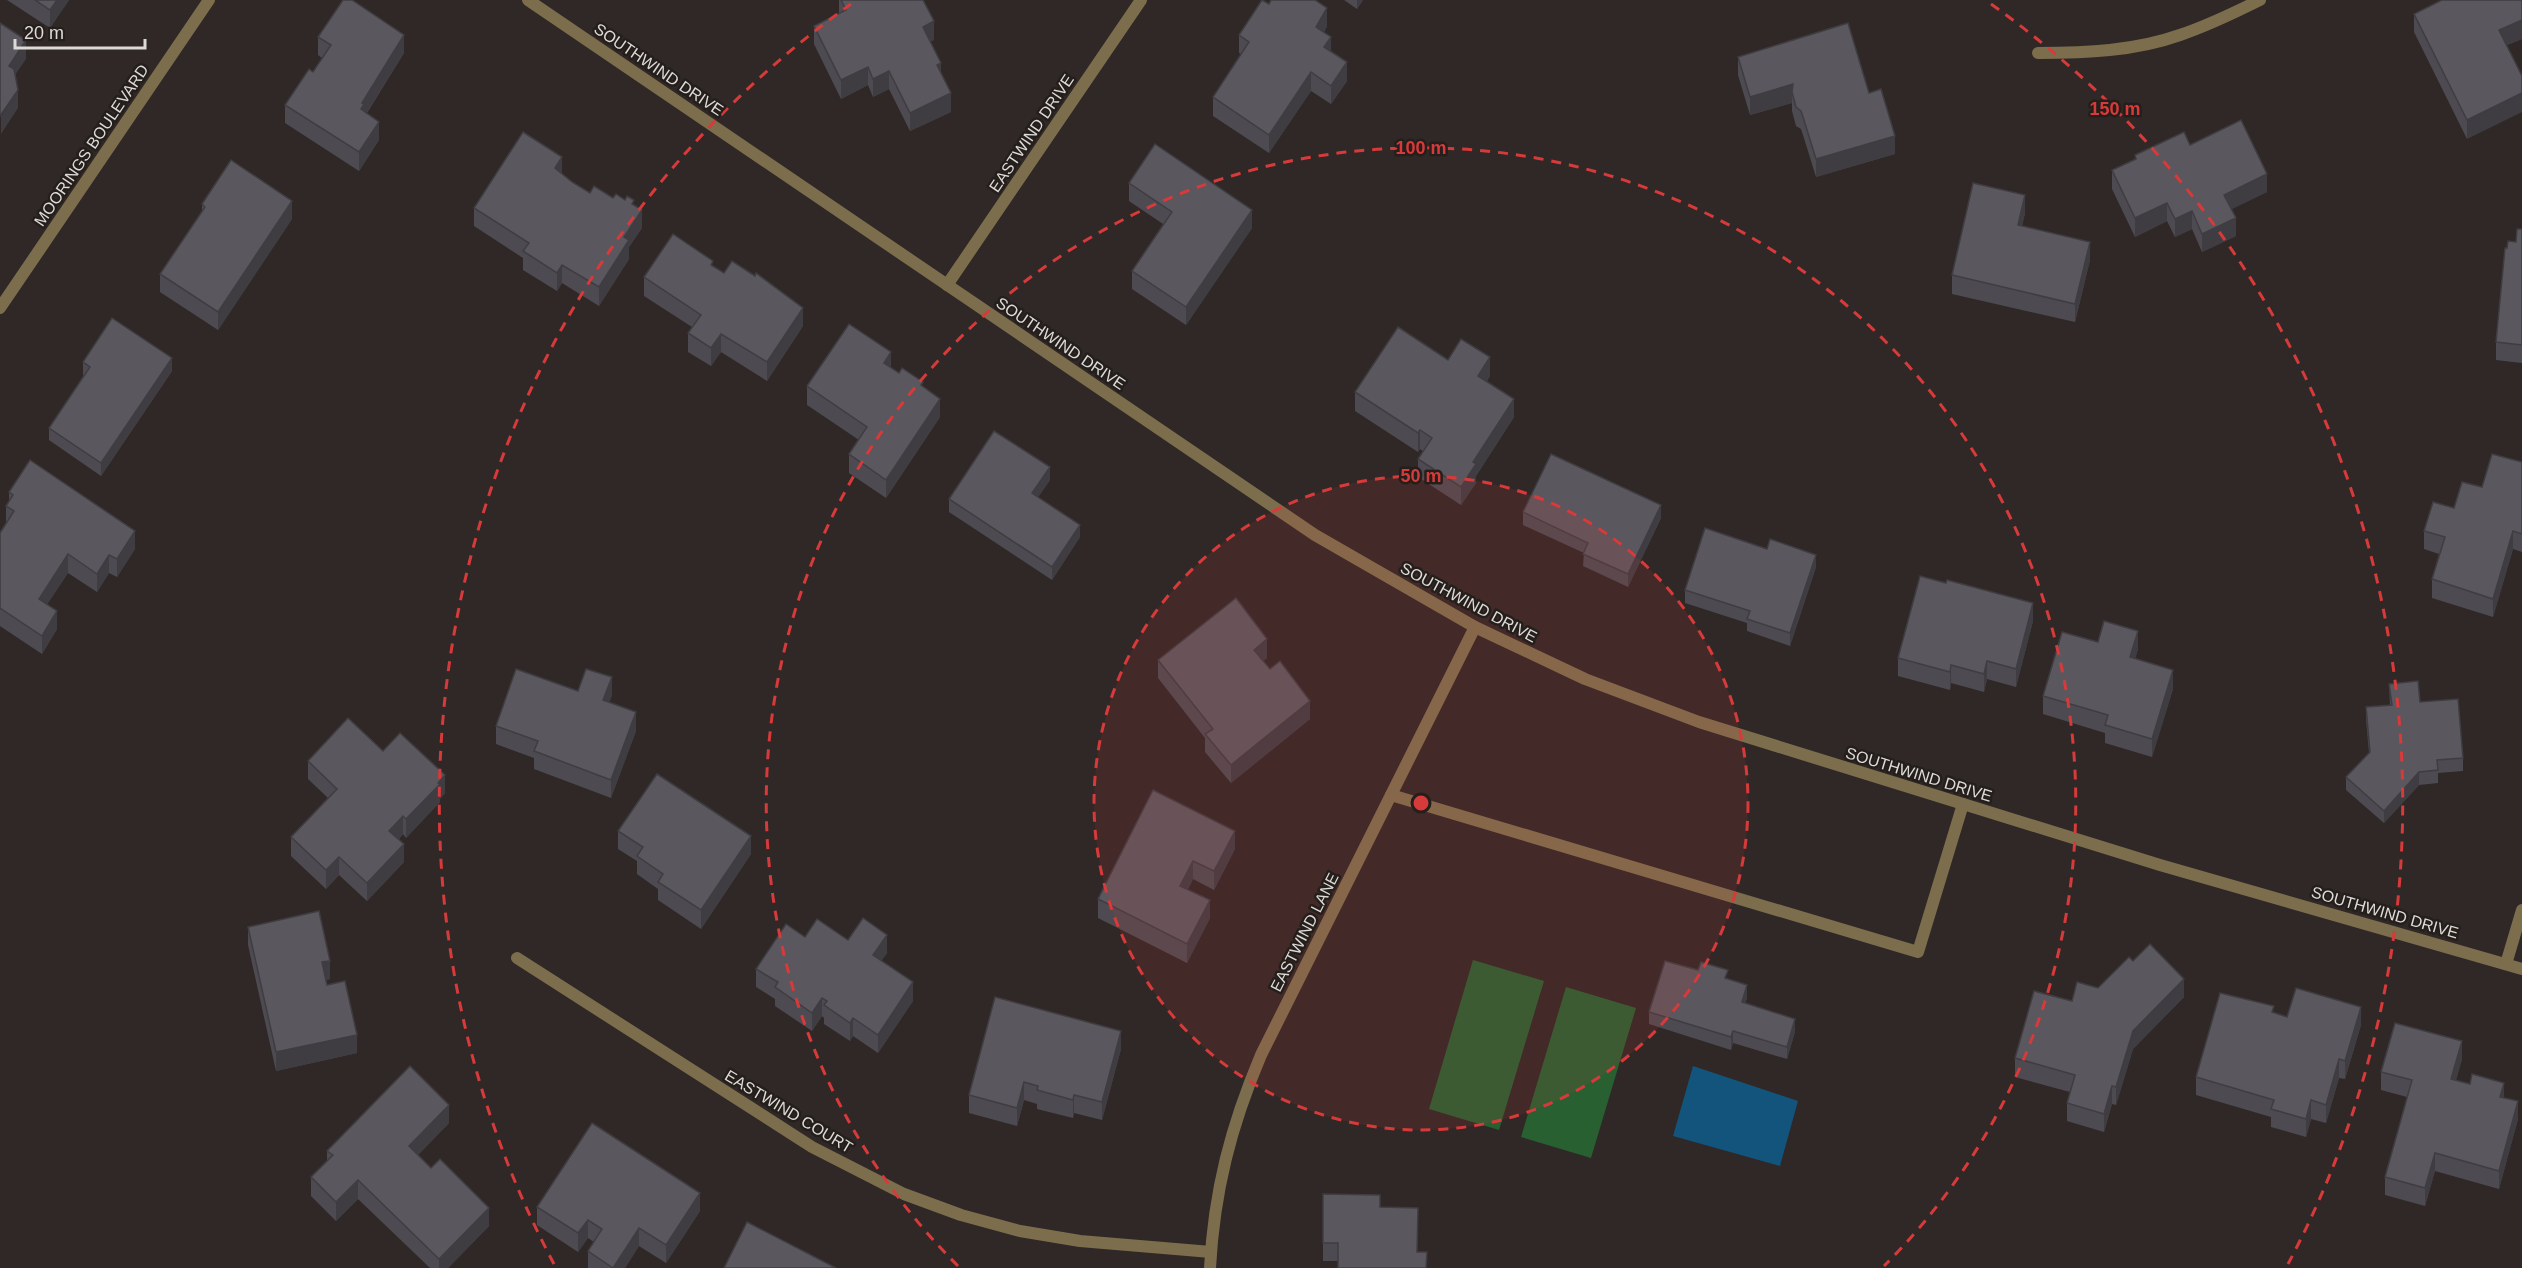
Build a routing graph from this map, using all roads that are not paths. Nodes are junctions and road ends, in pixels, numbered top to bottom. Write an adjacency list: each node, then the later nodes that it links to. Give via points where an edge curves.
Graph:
1 (209, 0): 7 (street, MOORINGS BOULEVARD)
2 (528, 0): 6 (street, SOUTHWIND DRIVE)
3 (1142, 0): 6 (street, EASTWIND DRIVE)
4 (2260, 0): 5 (street, via 2213,23 2163,40 2110,50)
5 (2038, 53)
6 (947, 285): 8 (street, SOUTHWIND DRIVE, via 1315,535)
7 (0, 308)
8 (1475, 627): 9 (street, EASTWIND LANE); 10 (street, SOUTHWIND DRIVE, via 1642,701)
9 (1391, 795): 10 (street, via 1918,952); 15 (street, EASTWIND LANE, via 1245,1092 1217,1192)
10 (1964, 804): 13 (street, SOUTHWIND DRIVE, via 2160,865)
11 (2522, 910): 13 (street)
12 (516, 958): 15 (street, EASTWIND COURT, via 812,1147 904,1194 1020,1231 1080,1241)
13 (2506, 964): 14 (street, SOUTHWIND DRIVE)
14 (2522, 969)
15 (1211, 1251): 16 (street, EASTWIND LANE)
16 (1210, 1268)

